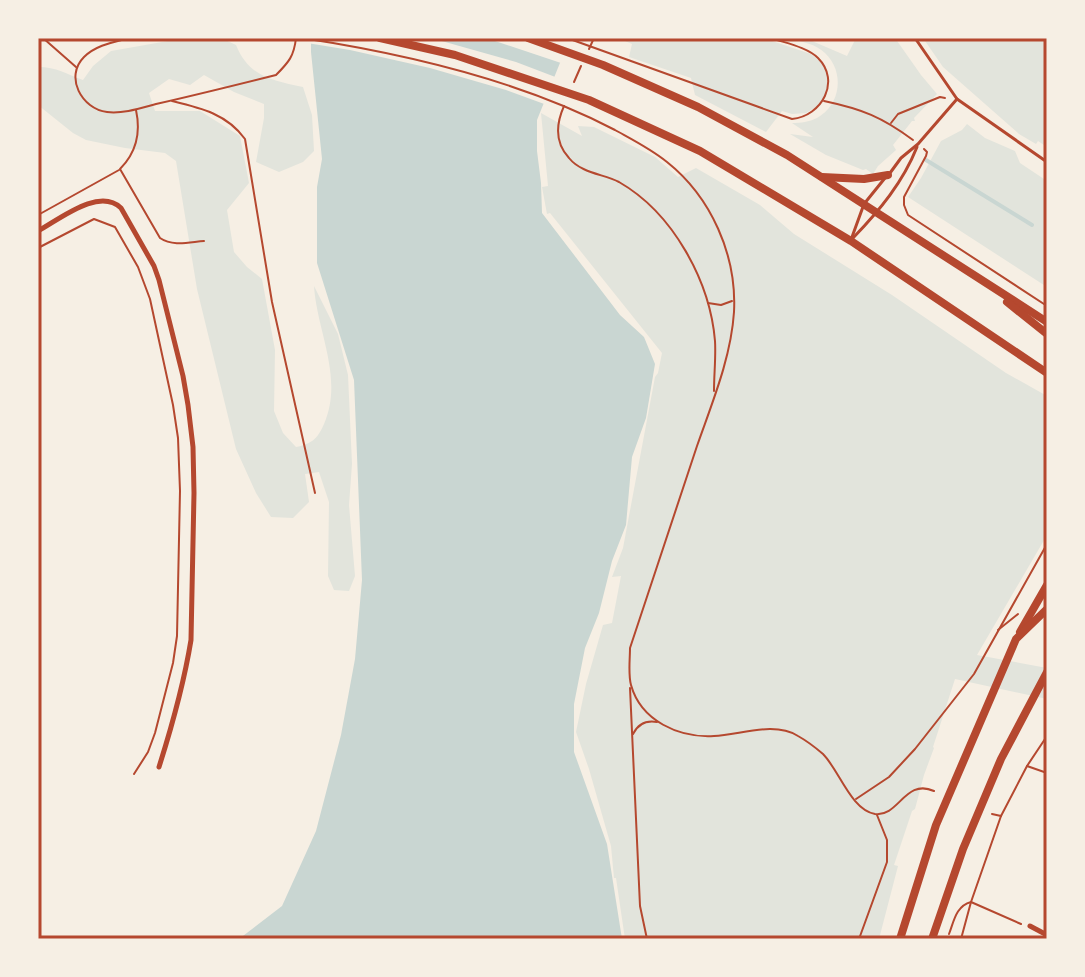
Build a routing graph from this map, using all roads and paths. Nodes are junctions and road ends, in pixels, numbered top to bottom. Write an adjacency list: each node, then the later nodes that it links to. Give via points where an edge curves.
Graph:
1 (43, 38): 13 (path)
2 (129, 38): 13 (path, via 90,52)
3 (296, 38): 16 (path, via 289,62 276,75)
4 (302, 38): 34 (path, via 449,68 584,114 643,145 667,161 704,203 727,254)
5 (380, 38): 31 (main road, via 455,55 589,100 700,151)
6 (528, 38): 25 (main road, via 698,107)
7 (567, 38): 17 (path, via 792,119 810,114)
8 (594, 38): 11 (path)
9 (771, 38): 17 (path, via 820,60 828,83)
10 (915, 38): 15 (lane)
11 (588, 51)
12 (582, 65): 14 (path)
13 (77, 68): 19 (path, via 77,88 92,106 110,112)
14 (570, 92)
15 (957, 99): 20 (path, via 940,97 898,114); 21 (lane); 22 (lane)
16 (172, 101): 19 (path); 41 (path, via 220,115 245,139 272,302)
17 (823, 101): 20 (path)
18 (565, 105): 35 (path, via 558,127 565,153 579,167 618,182 667,225 686,251)
19 (136, 109): 23 (path, via 137,142)
20 (890, 124): 21 (path)
21 (918, 144): 24 (lane); 27 (lane); 36 (path, via 927,152 905,194 908,215)
22 (1047, 162)
23 (120, 169): 28 (path); 30 (path, via 164,242)
24 (888, 175): 25 (main road); 26 (lane)
25 (822, 176): 26 (main road)
26 (864, 204): 27 (main road); 31 (lane)
27 (877, 213): 31 (lane); 33 (main road)
28 (38, 215)
29 (38, 231): 52 (street, via 93,201 108,200 121,208 154,266 183,376 194,463 191,640)
30 (204, 241)
31 (851, 241): 39 (main road)
32 (38, 248): 54 (path, via 94,219 115,227 147,288 173,405 180,491 177,636 155,733)
33 (972, 274): 37 (main road); 38 (main road)
34 (733, 301): 35 (path); 40 (path, via 730,338)
35 (708, 303): 40 (path, via 715,342)
36 (1047, 306)
37 (1047, 322)
38 (1047, 334)
39 (1047, 373)
40 (714, 396): 47 (path, via 630,648)
41 (315, 493)
42 (1047, 544): 56 (path, via 974,674 889,777)
43 (1047, 585): 45 (main road)
44 (1047, 609): 45 (main road)
45 (1016, 639): 66 (main road, via 936,825)
46 (1047, 672): 67 (main road, via 1001,759)
47 (630, 682): 48 (path); 50 (path)
48 (658, 723): 50 (path, via 641,724); 56 (path, via 700,736 768,729 795,734 824,755)
49 (1047, 736): 51 (path)
50 (632, 737): 64 (path, via 640,906)
51 (1027, 766): 53 (path); 59 (path)
52 (159, 767)
53 (1047, 773)
54 (134, 774)
55 (934, 791): 57 (path, via 911,792)
56 (855, 800): 57 (path)
57 (877, 814): 65 (path, via 887,840 887,862)
58 (992, 814): 59 (path)
59 (1001, 816): 60 (path)
60 (971, 902): 61 (path); 62 (path, via 957,912); 68 (path)
61 (1030, 926): 63 (street)
62 (949, 934)
63 (1047, 935)
64 (647, 939)
65 (859, 939)
66 (900, 939)
67 (932, 939)
68 (961, 939)

